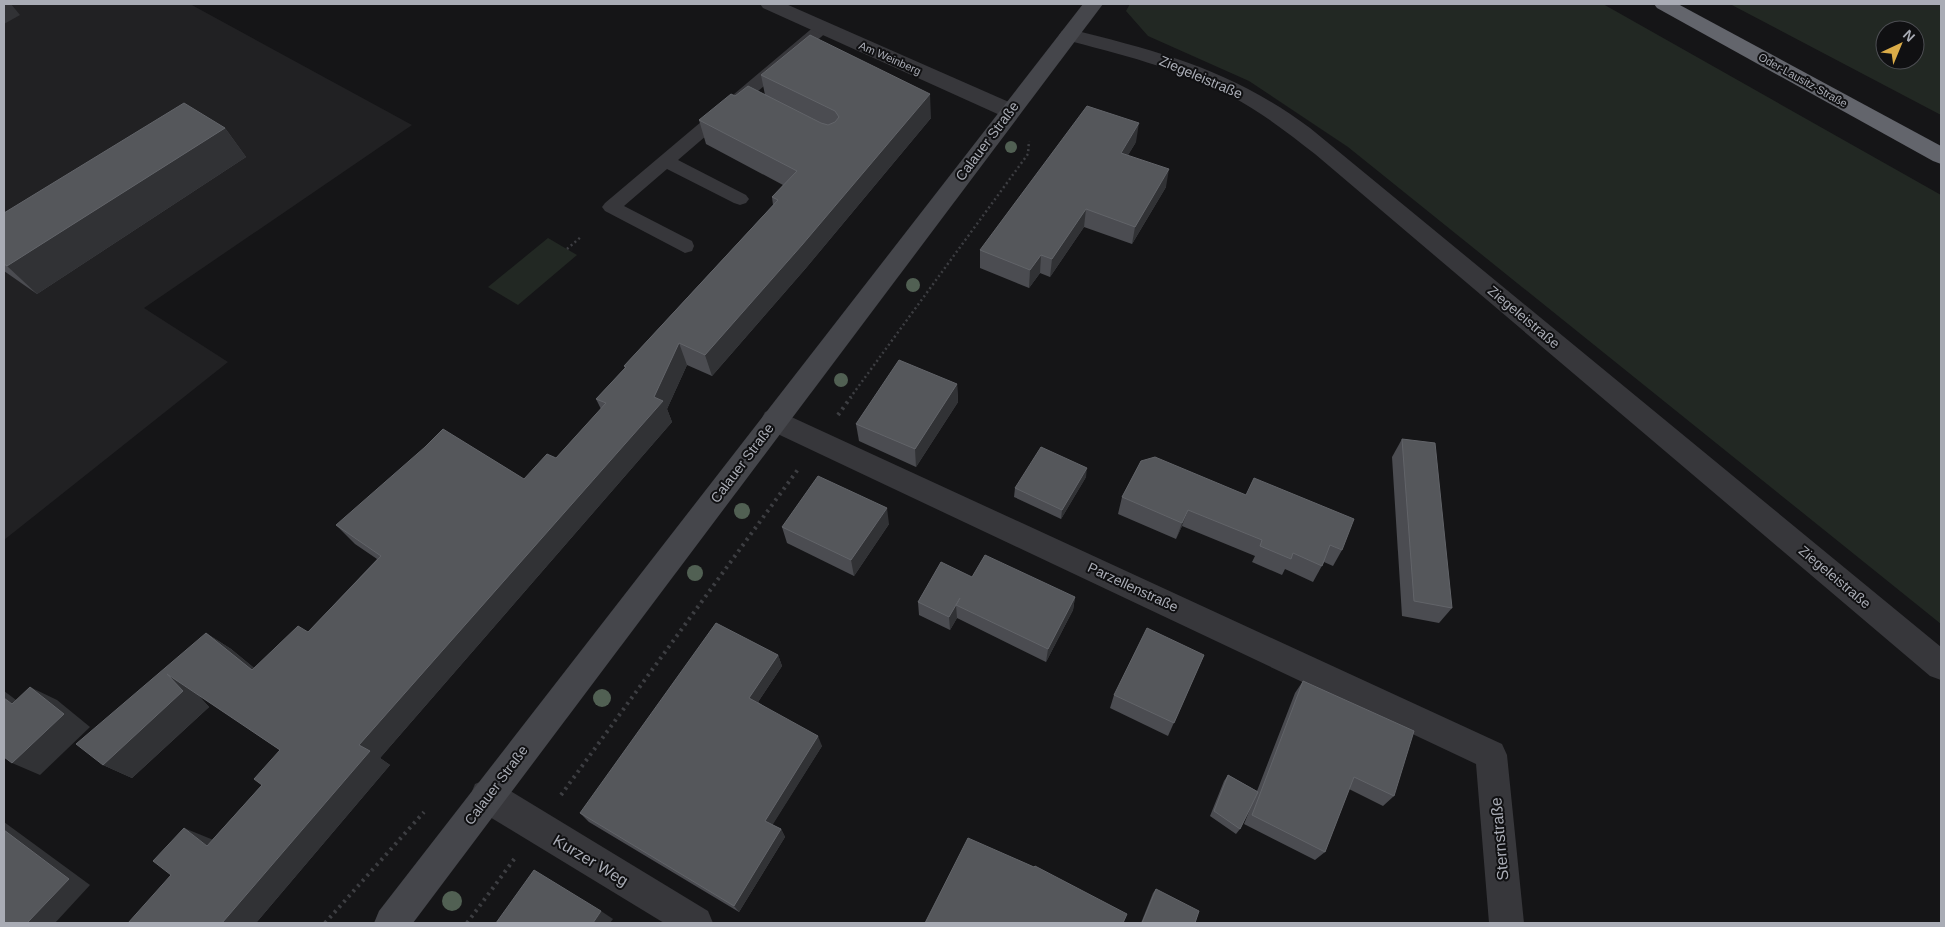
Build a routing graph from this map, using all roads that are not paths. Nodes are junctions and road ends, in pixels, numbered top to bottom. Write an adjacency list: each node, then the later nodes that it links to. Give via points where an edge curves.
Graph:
1 (770, 4): 4 (street, Am Weinberg)
2 (1093, 4): 6 (street, Calauer Straße)
3 (1664, 4): 10 (highway, Oder-Lausitz-Straße)
4 (792, 8): 5 (street, Am Weinberg)
5 (822, 28): 7 (lane); 9 (street, Am Weinberg)
6 (1069, 35): 9 (street, Calauer Straße); 15 (street, Ziegeleistraße, via 1168,61 1238,91 1278,115 1323,149)
7 (743, 96): 8 (lane); 11 (lane)
8 (760, 105)
9 (1010, 111): 14 (street, Calauer Straße)
10 (1941, 156)
11 (666, 161): 12 (lane); 13 (lane, via 611,207)
12 (740, 199)
13 (685, 246)
14 (774, 420): 16 (street, Parzellenstraße); 17 (street, Calauer Straße)
15 (1941, 666)
16 (1491, 756): 20 (street, Sternstraße)
17 (487, 796): 18 (street, Calauer Straße); 19 (street, Kurzer Weg)
18 (391, 923)
19 (696, 923)
20 (1507, 923)

